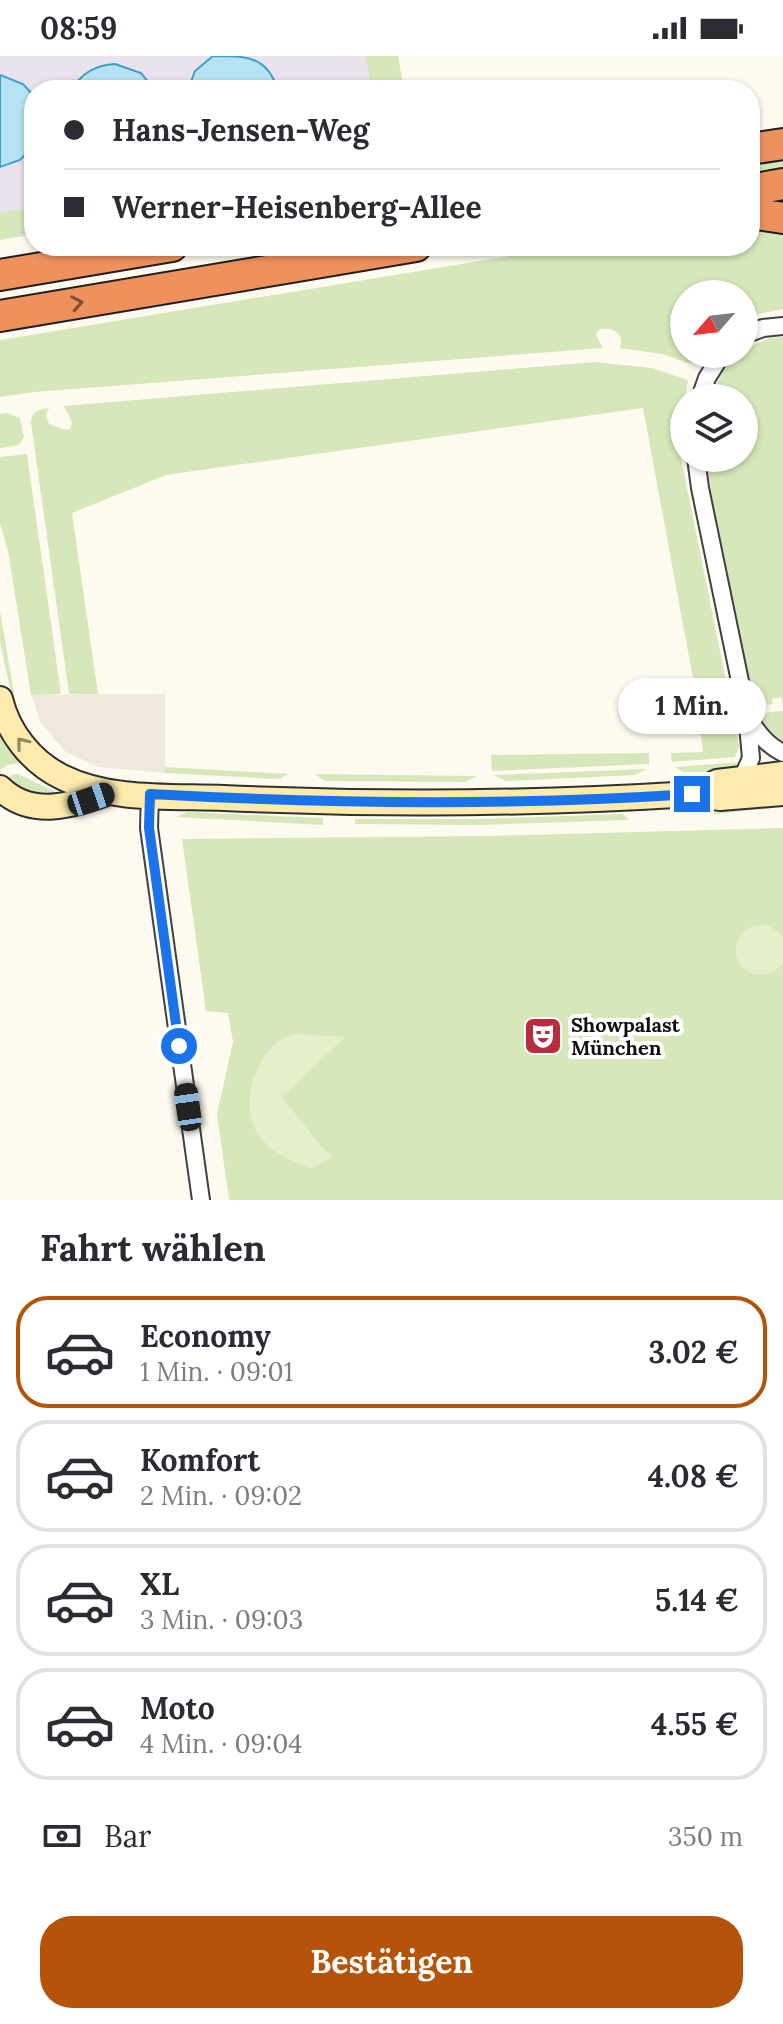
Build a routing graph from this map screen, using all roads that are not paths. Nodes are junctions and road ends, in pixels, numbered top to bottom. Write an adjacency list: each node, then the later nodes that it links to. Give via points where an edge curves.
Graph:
1 (783, 144): 2 (highway)
2 (760, 147)
3 (783, 184): 4 (highway)
4 (760, 188)
5 (760, 215): 6 (highway)
6 (783, 218)
7 (113, 256): 9 (highway)
8 (357, 256): 10 (highway, one-way to 8)
9 (0, 275)
10 (0, 316)
11 (783, 326): 12 (street)
12 (758, 330)
13 (698, 472): 15 (street)
14 (0, 699): 20 (street, one-way to 14, via 60,776 32,755 16,738)
15 (747, 715): 16 (street, via 772,748); 18 (street, via 751,758)
16 (783, 753)
17 (783, 774): 18 (street)
18 (742, 779): 23 (street, via 717,782)
19 (0, 788): 20 (street, via 39,807 73,805)
20 (109, 792): 22 (street)
21 (783, 793): 23 (street, via 720,798)
22 (150, 794): 23 (street, via 470,804); 24 (street, via 149,828)
23 (692, 794)
24 (201, 1200)

